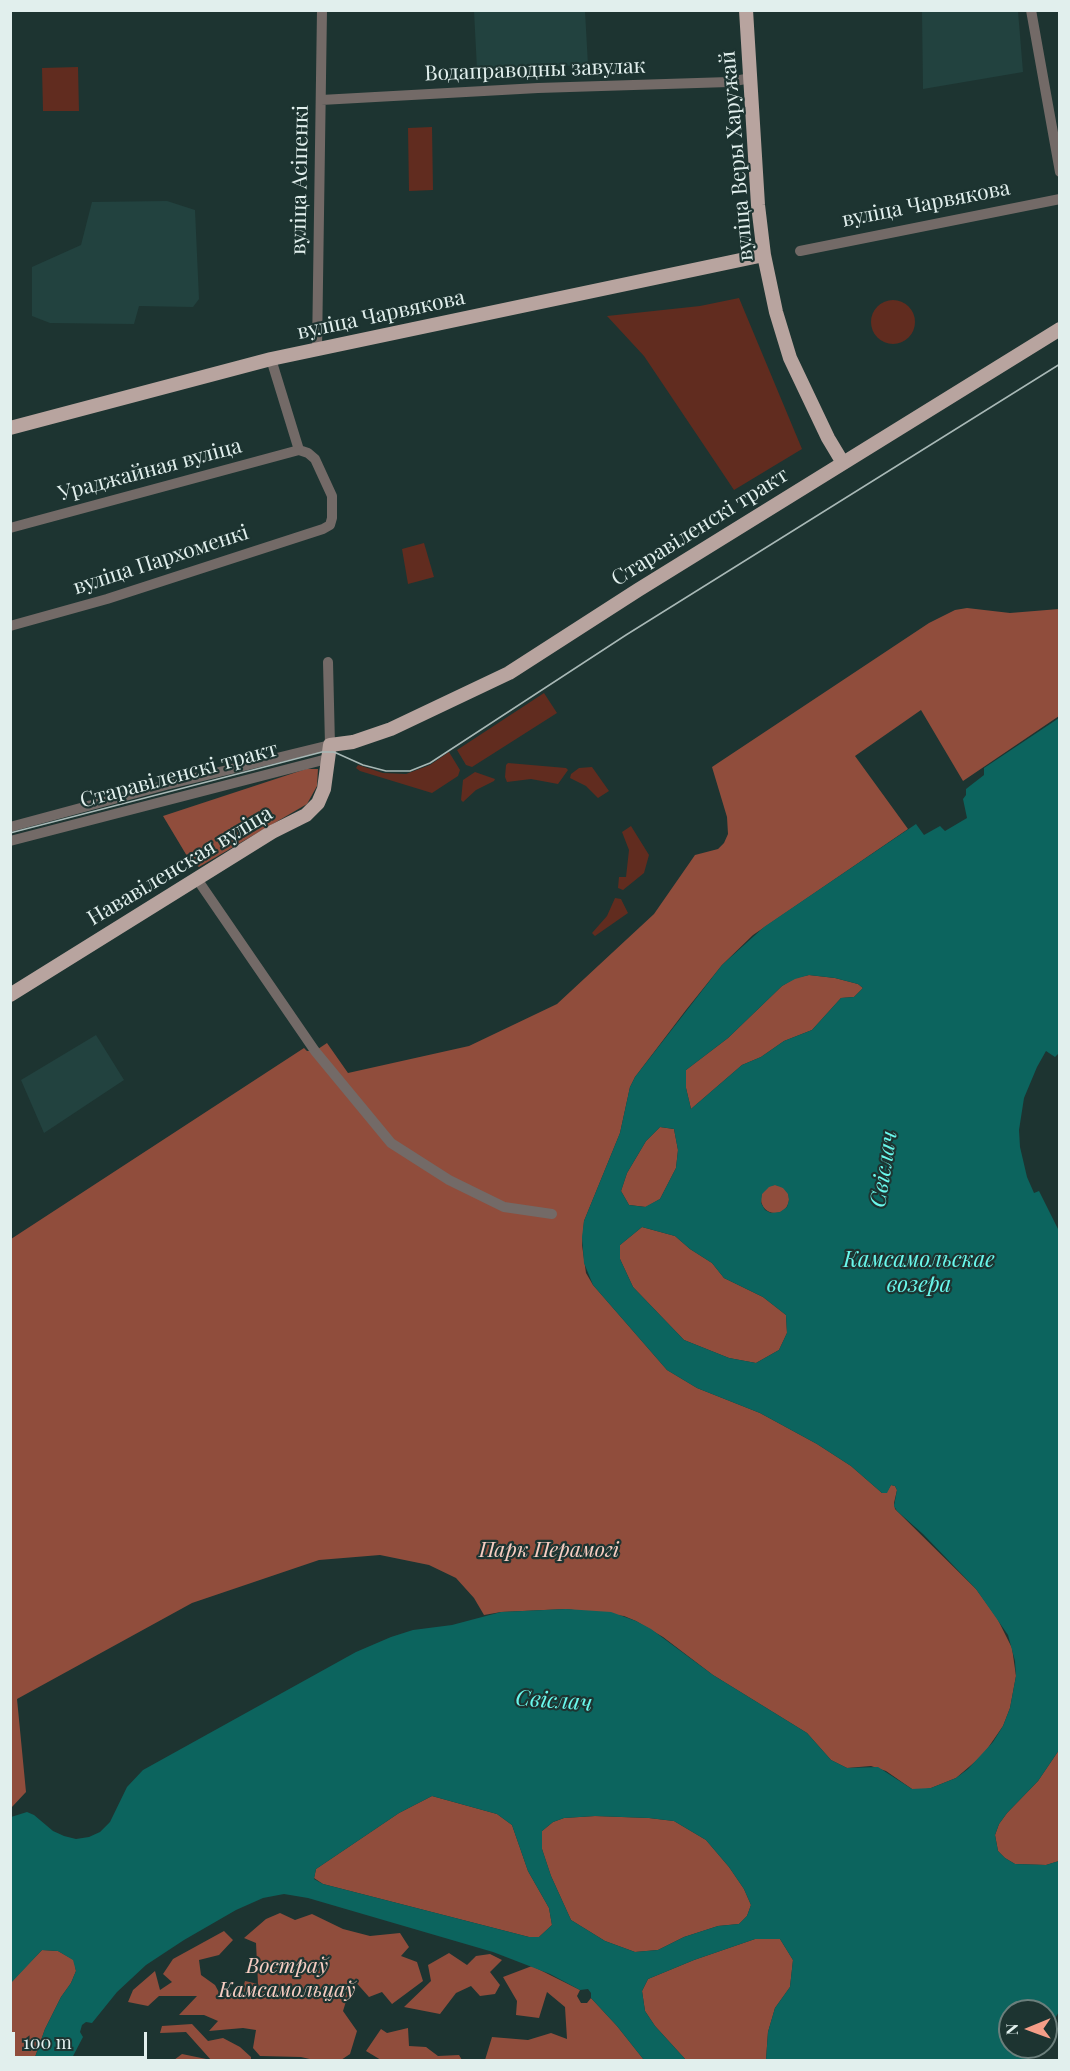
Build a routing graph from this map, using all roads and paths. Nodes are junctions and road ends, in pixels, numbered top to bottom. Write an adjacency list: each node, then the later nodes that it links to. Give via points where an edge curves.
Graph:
1 (322, 10): 5 (street, вуліца Асіпенкі)
2 (746, 10): 4 (main road, вуліца Веры Харужай)
3 (1031, 10): 6 (street)
4 (751, 78): 5 (street, Водаправодны завулак); 9 (main road, вуліца Веры Харужай)
5 (321, 100): 11 (street, вуліца Асіпенкі)
6 (1059, 172)
7 (1059, 199): 8 (street, вуліца Чарвякова)
8 (800, 251)
9 (764, 255): 11 (main road, вуліца Чарвякова); 15 (main road, вуліца Веры Харужай, via 790,358)
10 (1059, 329): 15 (main road, Старавіленскі тракт)
11 (317, 350): 12 (main road, вуліца Чарвякова)
12 (271, 359): 13 (main road, вуліца Чарвякова); 14 (street)
13 (10, 428)
14 (299, 450): 16 (street, Ураджайная вуліца); 17 (street, вуліца Пархоменкі, via 315,459 332,496 330,525 104,600)
15 (843, 463): 19 (main road, Старавіленскі тракт, via 509,673 391,729)
16 (10, 528)
17 (10, 626)
18 (328, 662): 20 (street)
19 (353, 742): 20 (main road, Старавіленскі тракт); 21 (main road, Старавіленскі тракт)
20 (330, 745): 21 (main road, Нававіленская вуліца); 22 (street, Старавіленскі тракт)
21 (327, 759): 23 (street, Старавіленскі тракт); 24 (main road, Нававіленская вуліца, via 324,789 313,809)
22 (10, 826)
23 (10, 841)
24 (197, 879): 25 (main road, Нававіленская вуліца); 26 (street, via 315,1051 392,1143 449,1180 504,1207)
25 (10, 995)
26 (552, 1214)

